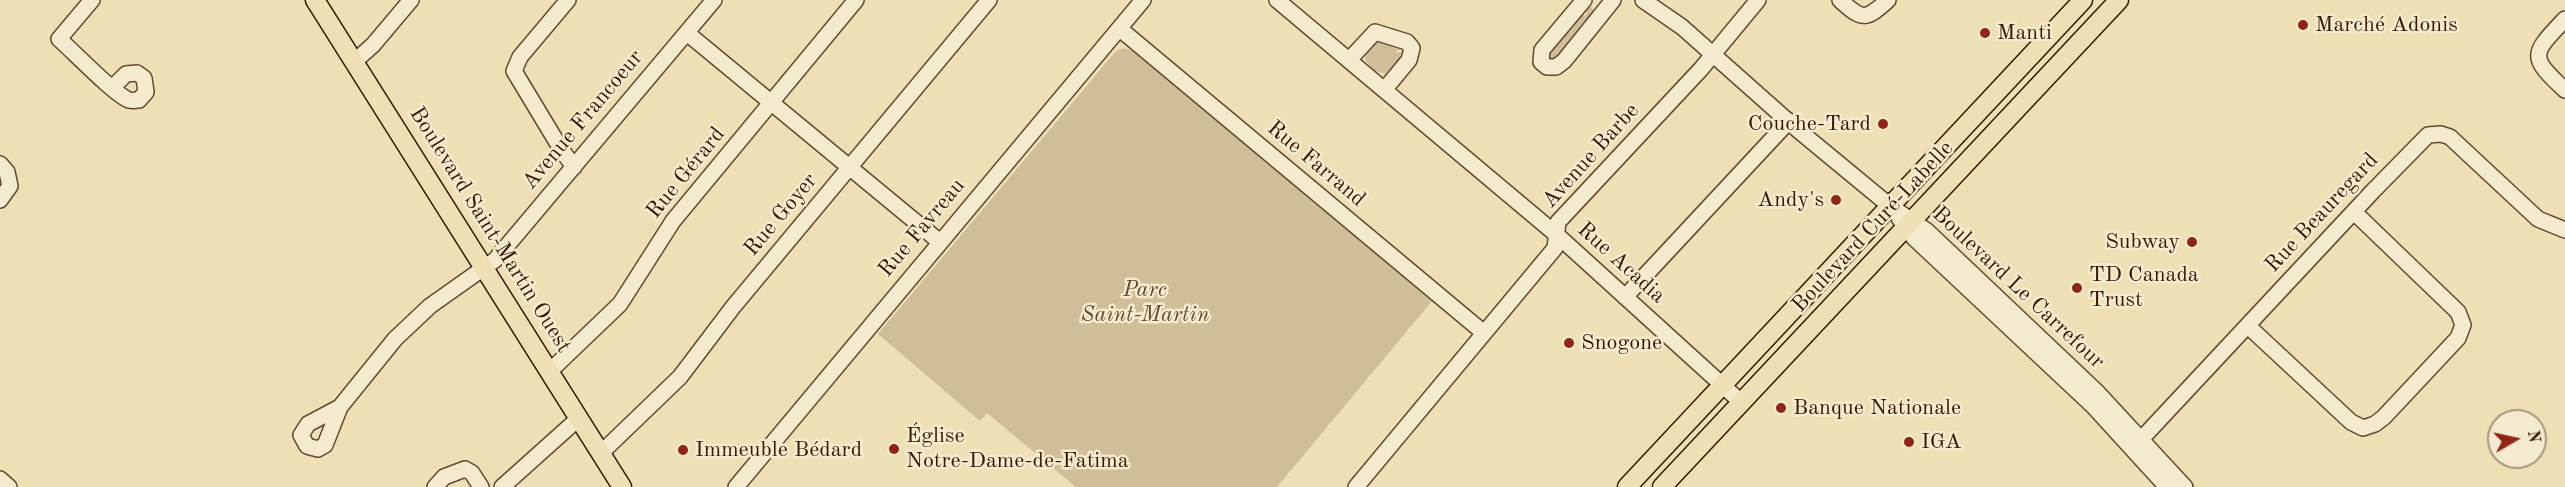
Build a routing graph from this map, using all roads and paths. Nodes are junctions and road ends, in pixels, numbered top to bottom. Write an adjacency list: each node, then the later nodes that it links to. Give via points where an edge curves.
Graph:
1 (92, 0): 24 (street, via 59,39)
2 (315, 0): 23 (main road, Boulevard Saint-Martin Ouest)
3 (411, 0): 23 (street)
4 (567, 0): 30 (street, via 520,57 514,71)
5 (714, 0): 20 (street, Avenue Francoeur)
6 (856, 0): 27 (street, Rue Gérard)
7 (989, 0): 31 (street, Rue Goyer)
8 (1143, 0): 19 (street, Rue Favreau)
9 (1277, 0): 22 (street, Rue Acadia)
10 (1584, 0): 11 (street, via 1542,50 1541,62 1547,68 1564,61)
11 (1613, 0)
12 (1643, 0): 21 (street, Boulevard Le Carrefour)
13 (1758, 0): 21 (street, Avenue Barbe)
14 (1840, 0): 15 (street, via 1864,16)
15 (1888, 0)
16 (2084, 0): 33 (main road, Boulevard Curé-Labelle)
17 (2119, 0): 35 (main road, Boulevard Curé-Labelle)
18 (2565, 19): 26 (street, via 2544,41 2538,55 2543,69)
19 (1120, 29): 38 (street, Rue Favreau); 42 (street, Rue Farrand)
20 (687, 33): 27 (street); 30 (street, Avenue Francoeur)
21 (1713, 53): 28 (street, Boulevard Le Carrefour); 37 (street, Avenue Barbe, via 1557,222)
22 (1349, 60): 25 (street, Rue Acadia); 25 (street, via 1374,33 1407,42 1412,48 1409,60)
23 (355, 61): 39 (main road, Boulevard Saint-Martin Ouest)
24 (113, 87)
25 (1385, 89): 37 (street, Rue Acadia)
26 (2565, 90)
27 (771, 103): 31 (street); 43 (street, Rue Gérard, via 673,221 620,304)
28 (1789, 122): 33 (street, Boulevard Le Carrefour); 40 (street)
29 (0, 164): 32 (street, via 7,172 10,186)
30 (574, 166): 39 (street, Avenue Francoeur)
31 (850, 168): 38 (street); 49 (street, Rue Goyer, via 733,307 680,377)
32 (0, 200)
33 (1890, 206): 35 (street, Boulevard Le Carrefour); 44 (main road, Boulevard Curé-Labelle)
34 (2354, 212): 36 (street, Rue Beauregard, via 2421,140 2441,134 2454,140 2538,219); 41 (street, Rue Beauregard); 41 (street, via 2458,312 2463,325 2458,338 2379,421 2363,428 2351,422)
35 (1909, 224): 45 (main road, Boulevard Curé-Labelle); 48 (street, Boulevard Le Carrefour, via 1914,238)
36 (2565, 230)
37 (1557, 235): 40 (street, Rue Acadia); 42 (street, Avenue Barbe, via 1555,248)
38 (940, 242): 56 (street, Rue Favreau)
39 (485, 267): 43 (main road, Boulevard Saint-Martin Ouest); 46 (street, Avenue Francoeur, via 416,318)
40 (1625, 297): 44 (street, Rue Acadia)
41 (2248, 326): 48 (street, Rue Beauregard)
42 (1484, 333): 57 (street, Avenue Barbe)
43 (550, 371): 47 (main road, Boulevard Saint-Martin Ouest)
44 (1722, 386): 45 (street, Rue Acadia); 58 (main road, Boulevard Curé-Labelle)
45 (1741, 402): 59 (main road, Boulevard Curé-Labelle)
46 (340, 407)
47 (579, 418): 49 (main road, Boulevard Saint-Martin Ouest); 54 (street)
48 (2137, 444): 60 (street, Boulevard Le Carrefour); 61 (street, Boulevard Le Carrefour)
49 (601, 453): 55 (main road, Boulevard Saint-Martin Ouest)
50 (0, 479): 51 (street)
51 (9, 487)
52 (435, 487): 53 (street, via 444,477 465,469)
53 (481, 487)
54 (502, 487)
55 (622, 487)
56 (736, 487)
57 (1356, 487)
58 (1628, 487)
59 (1662, 487)
60 (2168, 487)
61 (2185, 487)

